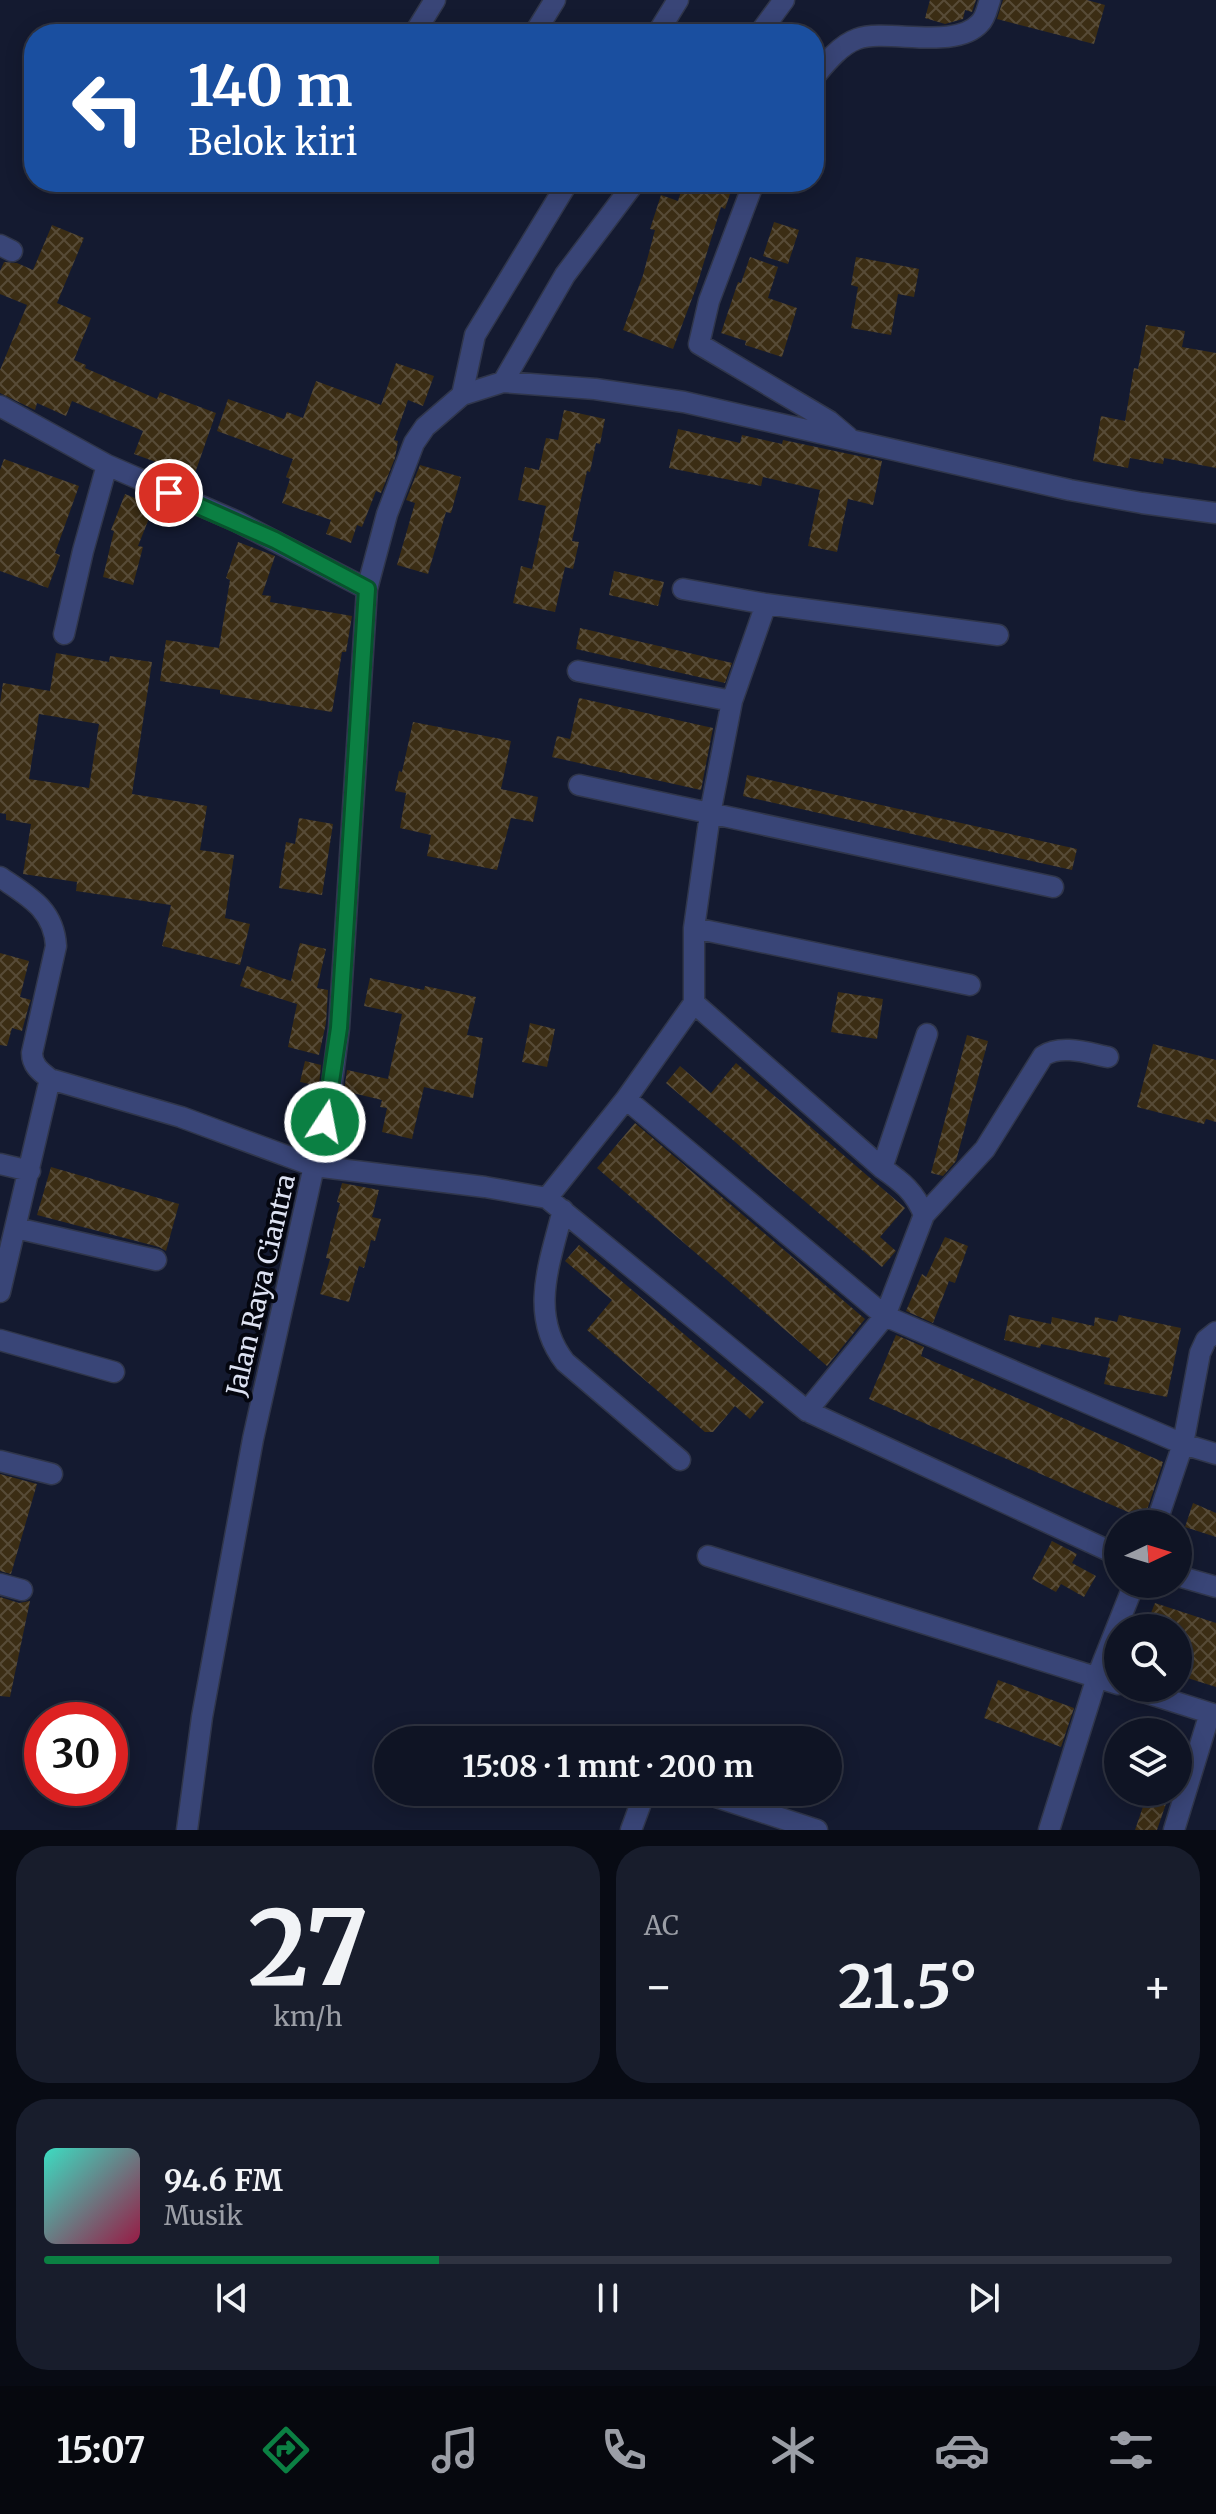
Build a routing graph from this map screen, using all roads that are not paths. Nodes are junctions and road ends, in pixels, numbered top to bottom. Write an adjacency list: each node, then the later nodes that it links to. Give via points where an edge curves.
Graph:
1 (435, 0): 6 (street)
2 (555, 0): 7 (street)
3 (678, 0): 8 (street)
4 (784, 0): 9 (street)
5 (990, 0): 10 (street, via 973,29 919,39 857,39)
6 (420, 24)
7 (540, 24)
8 (663, 24)
9 (766, 24)
10 (824, 67)
11 (562, 192): 15 (street, via 475,335)
12 (627, 192): 14 (street, via 565,275)
13 (750, 192): 17 (street, via 709,301 699,344 829,421)
14 (503, 382): 15 (street); 17 (street, via 684,402)
15 (462, 395): 20 (street, via 414,443)
16 (0, 406): 18 (street)
17 (851, 440): 19 (street, via 1070,490)
18 (107, 465): 20 (street, via 236,521); 23 (street)
19 (1216, 513)
20 (367, 589): 39 (street, via 339,1028)
21 (683, 589): 22 (street)
22 (766, 604): 24 (street); 26 (street)
23 (64, 634)
24 (998, 635)
25 (578, 671): 26 (street)
26 (732, 701): 28 (street)
27 (579, 785): 28 (street)
28 (710, 814): 30 (street); 31 (street)
29 (0, 877): 36 (street, via 46,910 54,928 56,946 32,1053 36,1067)
30 (1053, 887)
31 (694, 928): 32 (street); 33 (street)
32 (970, 985)
33 (694, 1003): 37 (street); 40 (street)
34 (927, 1034): 40 (street)
35 (1108, 1057): 43 (street, via 1063,1049 1043,1056 985,1149)
36 (50, 1079): 39 (street, Jalan Raya Ciantra, via 181,1117); 41 (street)
37 (626, 1099): 42 (street); 47 (street)
38 (0, 1164): 41 (street)
39 (314, 1166): 42 (street, via 485,1187); 71 (street, Jalan Raya Ciantra, via 253,1439 202,1717)
40 (882, 1168): 43 (street, via 912,1191)
41 (30, 1171): 44 (street)
42 (555, 1204): 51 (street); 54 (street, via 544,1286 553,1347)
43 (924, 1215): 47 (street)
44 (16, 1228): 45 (street); 46 (street)
45 (156, 1260)
46 (1, 1285)
47 (885, 1316): 51 (street); 52 (street)
48 (1216, 1332): 52 (street, via 1200,1353)
49 (0, 1340): 50 (street)
50 (114, 1372)
51 (807, 1411): 58 (street)
52 (1183, 1444): 53 (street); 57 (street)
53 (1216, 1454)
54 (680, 1460)
55 (0, 1461): 56 (street)
56 (52, 1474)
57 (1161, 1510)
58 (1104, 1549)
59 (708, 1556): 65 (street)
60 (1192, 1580): 62 (street)
61 (0, 1584): 63 (street)
62 (1216, 1587)
63 (22, 1590)
64 (1128, 1598): 65 (street)
65 (1097, 1677): 66 (street); 74 (street)
66 (1104, 1679)
67 (1175, 1702): 68 (street)
68 (1213, 1714): 75 (street)
69 (640, 1806): 72 (street)
70 (744, 1806): 73 (street)
71 (187, 1830)
72 (631, 1830)
73 (817, 1830)
74 (1049, 1830)
75 (1174, 1830)

